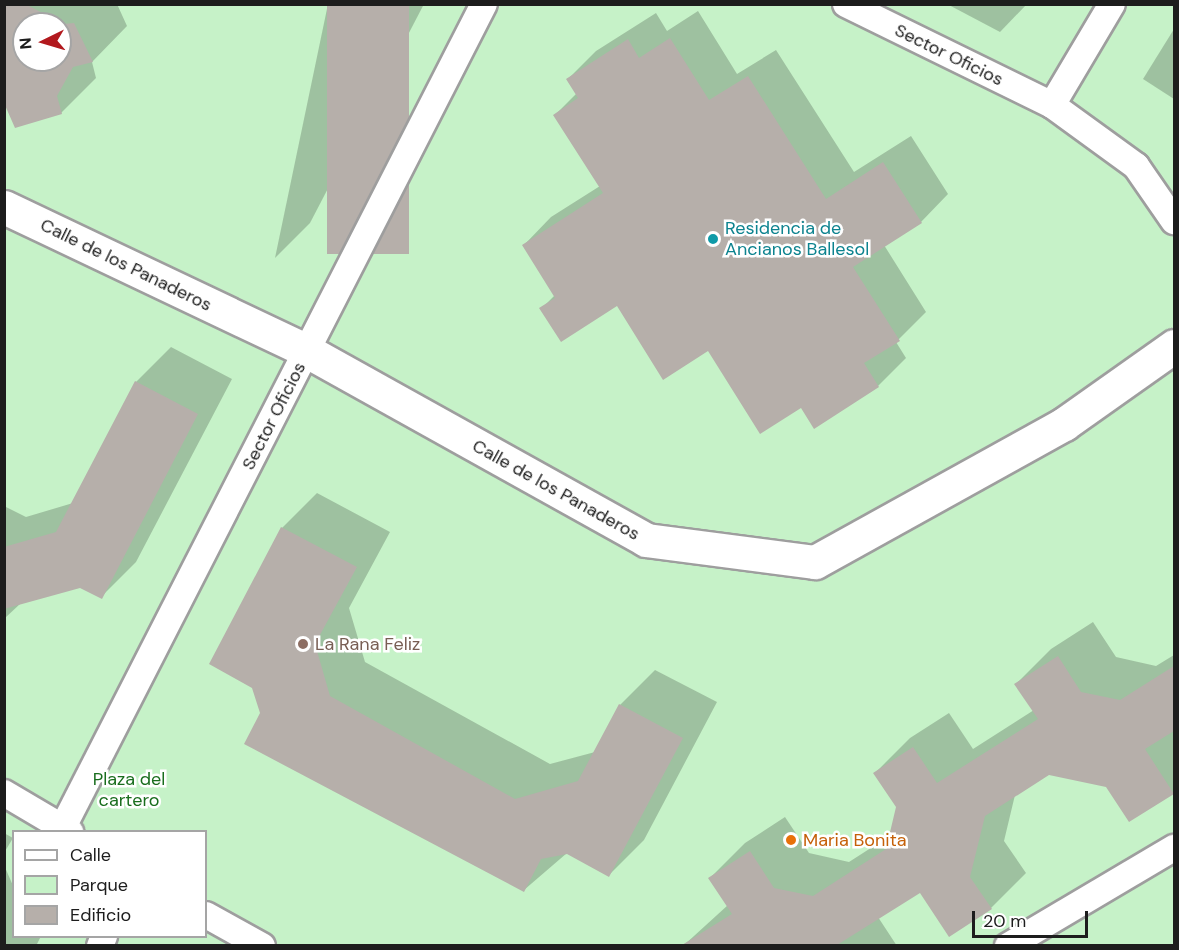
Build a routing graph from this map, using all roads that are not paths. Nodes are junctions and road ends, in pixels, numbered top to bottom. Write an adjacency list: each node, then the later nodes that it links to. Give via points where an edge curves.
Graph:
1 (484, 4): 8 (street, Sector Oficios)
2 (846, 4): 4 (street, Sector Oficios)
3 (1112, 4): 4 (street)
4 (1052, 105): 6 (street, Sector Oficios, via 1136,166)
5 (4, 207): 8 (street, Calle de los Panaderos)
6 (1174, 221)
7 (1174, 346): 8 (street, Calle de los Panaderos, via 1064,423 815,562 646,540)
8 (307, 351): 10 (street, Sector Oficios)
9 (4, 793): 10 (street, Sector Oficios)
10 (66, 829)
11 (1174, 848): 14 (street)
12 (207, 916): 13 (street)
13 (262, 945)
14 (1008, 945)

